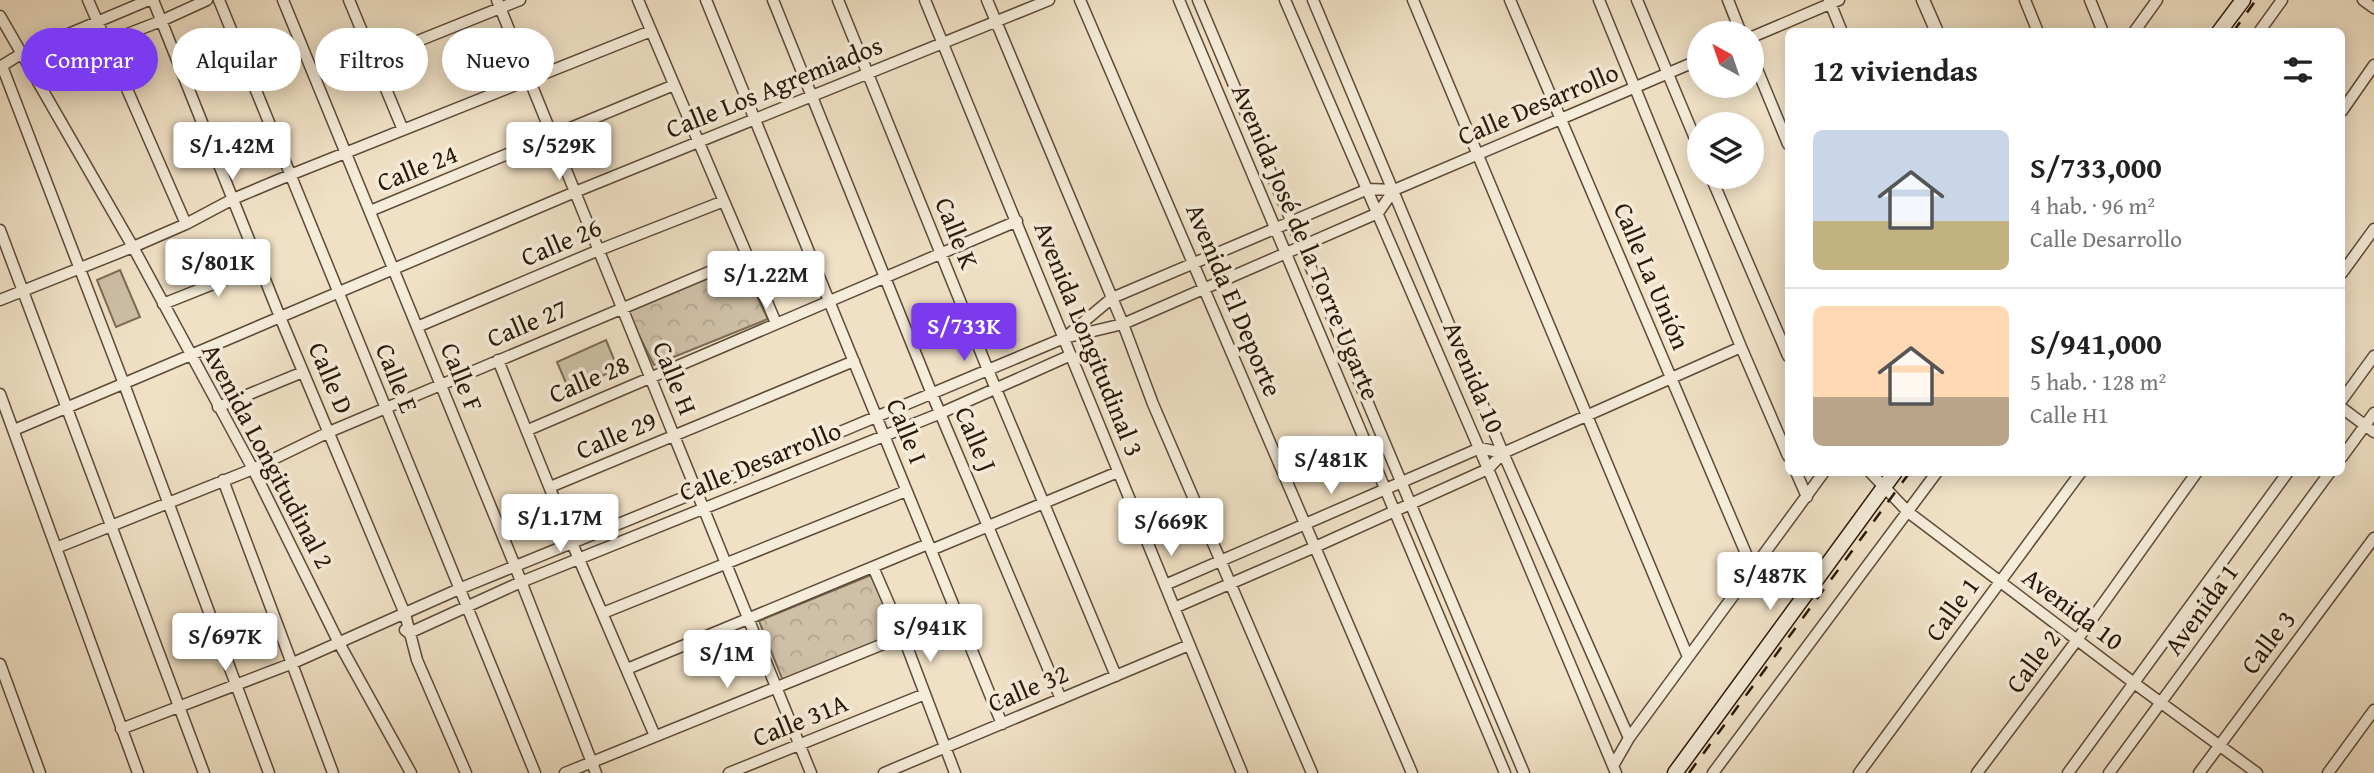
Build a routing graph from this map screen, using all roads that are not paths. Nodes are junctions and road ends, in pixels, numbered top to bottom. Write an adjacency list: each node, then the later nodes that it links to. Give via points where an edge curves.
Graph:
1 (88, 0): 39 (street)
2 (151, 0): 36 (street, Calle D); 39 (street)
3 (206, 0): 36 (street)
4 (219, 0): 82 (street, Calle E)
5 (283, 0): 80 (street, Calle F)
6 (520, 0): 33 (street)
7 (638, 0): 52 (street)
8 (706, 0): 73 (street, Calle I)
9 (773, 0): 71 (street, Calle J)
10 (838, 0): 62 (street, Calle K)
11 (925, 0): 55 (street, Avenida Longitudinal 3)
12 (987, 0): 37 (street)
13 (1049, 0): 37 (street, Calle Los Agremiados)
14 (1080, 0): 103 (street, Avenida El Deporte)
15 (1179, 0): 94 (street, Avenida José de la Torre Ugarte)
16 (1198, 0): 92 (street, Avenida José de la Torre Ugarte)
17 (1285, 0): 83 (street, Avenida 10)
18 (1312, 0): 85 (street, Avenida 10)
19 (1413, 0): 81 (street)
20 (1510, 0): 74 (street, Calle La Unión)
21 (1599, 0): 65 (street)
22 (1637, 0): 61 (street)
23 (1728, 0): 38 (street)
24 (1923, 0): 46 (street)
25 (2025, 0): 47 (street)
26 (2090, 0): 48 (street)
27 (2243, 0): 50 (main road)
28 (2282, 0): 51 (street)
29 (2363, 0): 34 (street)
30 (1833, 1): 45 (street); 53 (street)
31 (354, 2): 43 (street)
32 (2154, 2): 49 (street)
33 (499, 4): 44 (street, Calle H); 54 (street)
34 (2374, 8)
35 (0, 16): 56 (street, Avenida Longitudinal 2)
36 (161, 21): 42 (street); 87 (street, Calle D)
37 (996, 21): 55 (street, Calle Los Agremiados); 112 (street)
38 (1736, 21)
39 (97, 22): 40 (street); 41 (street)
40 (83, 28)
41 (100, 28)
42 (143, 28)
43 (363, 28)
44 (509, 28)
45 (1841, 28)
46 (1935, 28)
47 (2036, 28)
48 (2101, 28)
49 (2137, 28)
50 (2222, 28)
51 (2262, 28)
52 (651, 31): 60 (street); 63 (street)
53 (1764, 32)
54 (428, 35)
55 (943, 43): 62 (street, Calle Los Agremiados); 91 (street, Avenida Longitudinal 3)
56 (21, 54): 59 (street)
57 (1687, 65): 61 (street, Calle Desarrollo)
58 (2374, 65): 72 (street)
59 (1, 66): 105 (street)
60 (554, 70)
61 (1668, 73): 65 (street, Calle Desarrollo); 75 (street)
62 (867, 74): 71 (street, Calle Los Agremiados); 100 (street, Calle K)
63 (674, 85): 77 (street, Calle 24); 79 (street)
64 (1764, 86): 78 (street)
65 (1635, 87): 74 (street, Calle Desarrollo); 123 (street)
66 (42, 91): 98 (street, Avenida Longitudinal 2)
67 (128, 91): 93 (street)
68 (386, 91): 76 (street)
69 (502, 91): 76 (street)
70 (534, 91): 77 (street, Calle H)
71 (812, 97): 73 (street, Calle Los Agremiados); 108 (street, Calle J)
72 (2345, 107)
73 (755, 119): 79 (street, Calle Los Agremiados); 114 (street, Calle I)
74 (1560, 119): 81 (street, Calle Desarrollo); 132 (street, Calle La Unión)
75 (1687, 119)
76 (402, 131): 80 (street)
77 (553, 137): 86 (street, Calle H); 89 (street, Calle 24)
78 (1785, 137)
79 (698, 142): 86 (street, Calle Los Agremiados); 88 (street)
80 (346, 154): 82 (street); 89 (street, Calle F)
81 (1478, 155): 85 (street, Calle Desarrollo); 145 (street)
82 (290, 175): 87 (street); 111 (street, Calle E)
83 (1368, 189): 85 (street, Calle Desarrollo); 90 (street, Avenida 10); 92 (street, Calle Desarrollo)
84 (1717, 189): 121 (street)
85 (1394, 190): 90 (street); 157 (street, Avenida 10)
86 (575, 192): 99 (street, Calle H); 107 (street, Calle Los Agremiados)
87 (233, 199): 93 (street); 104 (street, Calle D)
88 (724, 201): 99 (street, Calle 26); 102 (street)
89 (370, 211): 107 (street, Calle F)
90 (1378, 213): 97 (street, Calle Desarrollo); 155 (street, Avenida 10)
91 (1017, 221): 100 (street, Calle 28); 122 (street, Avenida Longitudinal 3)
92 (1291, 222): 94 (street, Calle Desarrollo); 97 (street, Avenida José de la Torre Ugarte)
93 (186, 224): 98 (street)
94 (1274, 229): 101 (street, Avenida José de la Torre Ugarte); 103 (street, Calle Desarrollo)
95 (2374, 229): 106 (street)
96 (0, 230): 110 (street)
97 (1301, 246): 101 (street, Calle Desarrollo); 172 (street, Avenida José de la Torre Ugarte)
98 (133, 247): 105 (street); 115 (street, Avenida Longitudinal 2)
99 (598, 250): 116 (street, Calle H); 120 (street, Calle 26)
100 (940, 253): 108 (street, Calle 28); 129 (street, Calle K)
101 (1284, 253): 109 (street, Calle Desarrollo); 175 (street, Avenida José de la Torre Ugarte)
102 (747, 256): 116 (street, Calle 27); 118 (street)
103 (1193, 262): 109 (street, Avenida El Deporte); 112 (street, Calle Desarrollo)
104 (261, 265): 115 (street); 117 (street, Calle D)
105 (80, 269): 110 (street); 133 (street)
106 (2345, 269)
107 (393, 271): 111 (street, Calle Los Agremiados); 120 (street, Calle F)
108 (885, 277): 114 (street, Calle 28); 137 (street, Calle J)
109 (1205, 289): 119 (street, Calle Desarrollo); 185 (street, Avenida El Deporte)
110 (23, 291): 113 (street); 140 (street)
111 (338, 293): 117 (street, Calle Los Agremiados); 141 (street, Calle E)
112 (1112, 298): 119 (street); 122 (street, Calle Desarrollo)
113 (0, 300)
114 (829, 300): 118 (street, Calle 28); 128 (street, Calle I)
115 (163, 304): 125 (street, Avenida Longitudinal 2)
116 (622, 307): 127 (street, Calle 27); 131 (street, Calle H)
117 (280, 317): 125 (street, Calle Los Agremiados); 130 (street, Calle D)
118 (776, 323): 131 (street, Calle 28)
119 (1123, 324): 122 (street, Calle Desarrollo); 194 (street)
120 (417, 327): 134 (street, Calle F)
121 (1784, 333)
122 (1064, 338): 124 (street, Avenida Longitudinal 3); 129 (street, Calle Desarrollo)
123 (1741, 347): 132 (street); 147 (street)
124 (1071, 355): 135 (street, Calle Desarrollo); 161 (street, Avenida Longitudinal 3)
125 (190, 356): 133 (street, Calle Los Agremiados); 139 (street, Avenida Longitudinal 2)
126 (2374, 356): 138 (street)
127 (498, 360): 134 (street, Calle 27); 150 (street)
128 (853, 361): 146 (street, Calle I); 153 (street, Calle 29)
129 (988, 370): 135 (street, Calle K); 137 (street, Calle Desarrollo)
130 (303, 372): 139 (street); 152 (street, Calle D)
131 (650, 377): 150 (street, Calle 28); 153 (street, Calle H)
132 (1671, 378): 145 (street); 198 (street, Calle La Unión)
133 (124, 384): 140 (street, Calle Los Agremiados); 179 (street)
134 (440, 384): 141 (street, Calle 27); 196 (street, Calle F)
135 (995, 387): 144 (street, Calle Desarrollo); 180 (street, Calle K)
136 (0, 394): 149 (street)
137 (932, 394): 144 (street, Calle J); 146 (street, Calle Desarrollo)
138 (2345, 396)
139 (218, 407): 159 (street, Avenida Longitudinal 2)
140 (67, 408): 149 (street, Calle Los Agremiados); 186 (street)
141 (385, 408): 152 (street, Calle 27); 203 (street, Calle E)
142 (2345, 410): 148 (street)
143 (2374, 413): 148 (street)
144 (941, 414): 154 (street, Calle Desarrollo); 187 (street, Calle J)
145 (1587, 415): 157 (street); 215 (street)
146 (877, 417): 154 (street, Calle I); 177 (street, Calle Desarrollo)
147 (1773, 420): 151 (street); 156 (street)
148 (2369, 429): 158 (street)
149 (14, 430): 192 (street)
150 (528, 430): 173 (street)
151 (1785, 430)
152 (329, 432): 159 (street, Calle 27); 207 (street, Calle D)
153 (674, 436): 173 (street, Calle 29); 177 (street, Calle H)
154 (884, 436): 176 (street, Calle I); 182 (street, Calle Desarrollo)
155 (1480, 448): 157 (street); 160 (street, Avenida 10); 172 (street)
156 (1785, 449)
157 (1503, 453): 160 (street); 231 (street, Avenida 10)
158 (2345, 454)
159 (253, 469): 171 (street, Calle 27); 213 (street, Avenida Longitudinal 2)
160 (1489, 469): 181 (street); 236 (street, Avenida 10)
161 (1118, 471): 180 (street); 202 (street, Avenida Longitudinal 3)
162 (1798, 476): 178 (street)
163 (1821, 476): 178 (street)
164 (1874, 476): 174 (street, Avenida 10)
165 (1892, 476): 174 (main road)
166 (1934, 476): 184 (street)
167 (2078, 476): 200 (street, Calle 1)
168 (2194, 476): 212 (street, Calle 2)
169 (2285, 476): 220 (street, Avenida 1)
170 (2327, 476): 225 (street, Avenida 1)
171 (223, 480): 179 (street, Calle 27); 216 (street)
172 (1402, 482): 175 (street); 181 (street, Avenida José de la Torre Ugarte)
173 (550, 487): 189 (street)
174 (1884, 487): 184 (street, Avenida 10); 256 (main road)
175 (1386, 489): 183 (street, Avenida José de la Torre Ugarte); 185 (street)
176 (906, 491): 190 (street, Calle I); 195 (street)
177 (697, 492): 182 (street, Calle H); 189 (street, Calle Desarrollo)
178 (1807, 497): 198 (street)
179 (168, 503): 186 (street, Calle 27); 221 (street)
180 (1044, 503): 187 (street); 219 (street, Calle K)
181 (1412, 504): 183 (street); 255 (street, Avenida José de la Torre Ugarte)
182 (704, 509): 193 (street, Calle Desarrollo); 195 (street, Calle H)
183 (1395, 511): 191 (street); 254 (street, Avenida José de la Torre Ugarte)
184 (1908, 512): 200 (street, Avenida 10); 257 (street)
185 (1306, 525): 191 (street, Avenida El Deporte); 194 (street)
186 (111, 526): 192 (street, Calle 27); 226 (street)
187 (988, 526): 190 (street); 224 (street, Calle J)
188 (2374, 538): 233 (street, Calle 3)
189 (572, 543): 193 (street); 196 (street, Calle Desarrollo)
190 (929, 547): 197 (street); 228 (street, Calle I)
191 (1315, 547): 201 (street); 253 (street, Avenida El Deporte)
192 (56, 548): 229 (street)
193 (579, 558): 199 (street, Calle Desarrollo); 206 (street)
194 (1222, 561): 201 (street); 202 (street)
195 (726, 564): 206 (street); 208 (street, Calle H)
196 (515, 566): 199 (street, Calle F); 203 (street, Calle Desarrollo)
197 (873, 568): 208 (street); 211 (street)
198 (1753, 570): 215 (street)
199 (521, 582): 204 (street, Calle Desarrollo); 235 (street, Calle F)
200 (2000, 582): 212 (street, Avenida 10); 258 (street, Calle 1)
201 (1232, 583): 205 (street); 252 (street)
202 (1165, 585): 205 (street, Avenida Longitudinal 3)
203 (460, 589): 204 (street, Calle E); 207 (street, Calle Desarrollo)
204 (466, 606): 210 (street, Calle Desarrollo); 245 (street, Calle E)
205 (1174, 607): 214 (street, Avenida Longitudinal 3)
206 (603, 613): 218 (street)
207 (405, 614): 209 (street, Calle Desarrollo); 210 (street, Calle D)
208 (748, 619): 218 (street); 222 (street, Calle H)
209 (392, 620): 210 (street); 213 (street, Calle Desarrollo)
210 (409, 633): 244 (street, Calle D)
211 (902, 636): 222 (street); 223 (street)
212 (2077, 640): 220 (street, Avenida 10); 259 (street, Calle 2)
213 (339, 643): 216 (street, Calle Desarrollo); 243 (street, Avenida Longitudinal 2)
214 (1189, 645): 219 (street, Calle 32); 251 (street, Avenida Longitudinal 3)
215 (1688, 657): 231 (street)
216 (293, 663): 221 (street, Calle Desarrollo); 242 (street)
217 (0, 664): 238 (street)
218 (627, 669): 230 (street)
219 (1116, 676): 224 (street, Calle 32)
220 (2134, 683): 225 (street, Avenida 10); 260 (street, Avenida 1)
221 (236, 686): 226 (street, Calle Desarrollo); 241 (street)
222 (776, 688): 230 (street); 232 (street, Calle H)
223 (925, 694): 232 (street, Calle 31A); 234 (street)
224 (1061, 699): 228 (street, Calle 32)
225 (2160, 703): 233 (street, Avenida 10); 261 (street, Avenida 1)
226 (180, 708): 229 (street, Calle Desarrollo); 240 (street)
227 (2374, 710): 264 (street)
228 (1002, 724): 234 (street, Calle 32)
229 (121, 729): 239 (street)
230 (654, 736): 235 (street)
231 (1629, 737): 236 (street)
232 (799, 745): 248 (street, Calle 31A); 249 (street, Calle H)
233 (2219, 746): 262 (street, Calle 3); 263 (street, Avenida 10)
234 (945, 748): 237 (street, Calle 32); 250 (street)
235 (591, 761): 246 (street); 247 (street, Calle F)
236 (1614, 770)
237 (888, 772)
238 (40, 773)
239 (138, 773)
240 (204, 773)
241 (269, 773)
242 (333, 773)
243 (411, 773)
244 (466, 773)
245 (535, 773)
246 (565, 773)
247 (596, 773)
248 (729, 773)
249 (811, 773)
250 (955, 773)
251 (1242, 773)
252 (1312, 773)
253 (1412, 773)
254 (1505, 773)
255 (1524, 773)
256 (1675, 773)
257 (1713, 773)
258 (1859, 773)
259 (1977, 773)
260 (2068, 773)
261 (2109, 773)
262 (2199, 773)
263 (2257, 773)
264 (2328, 773)

